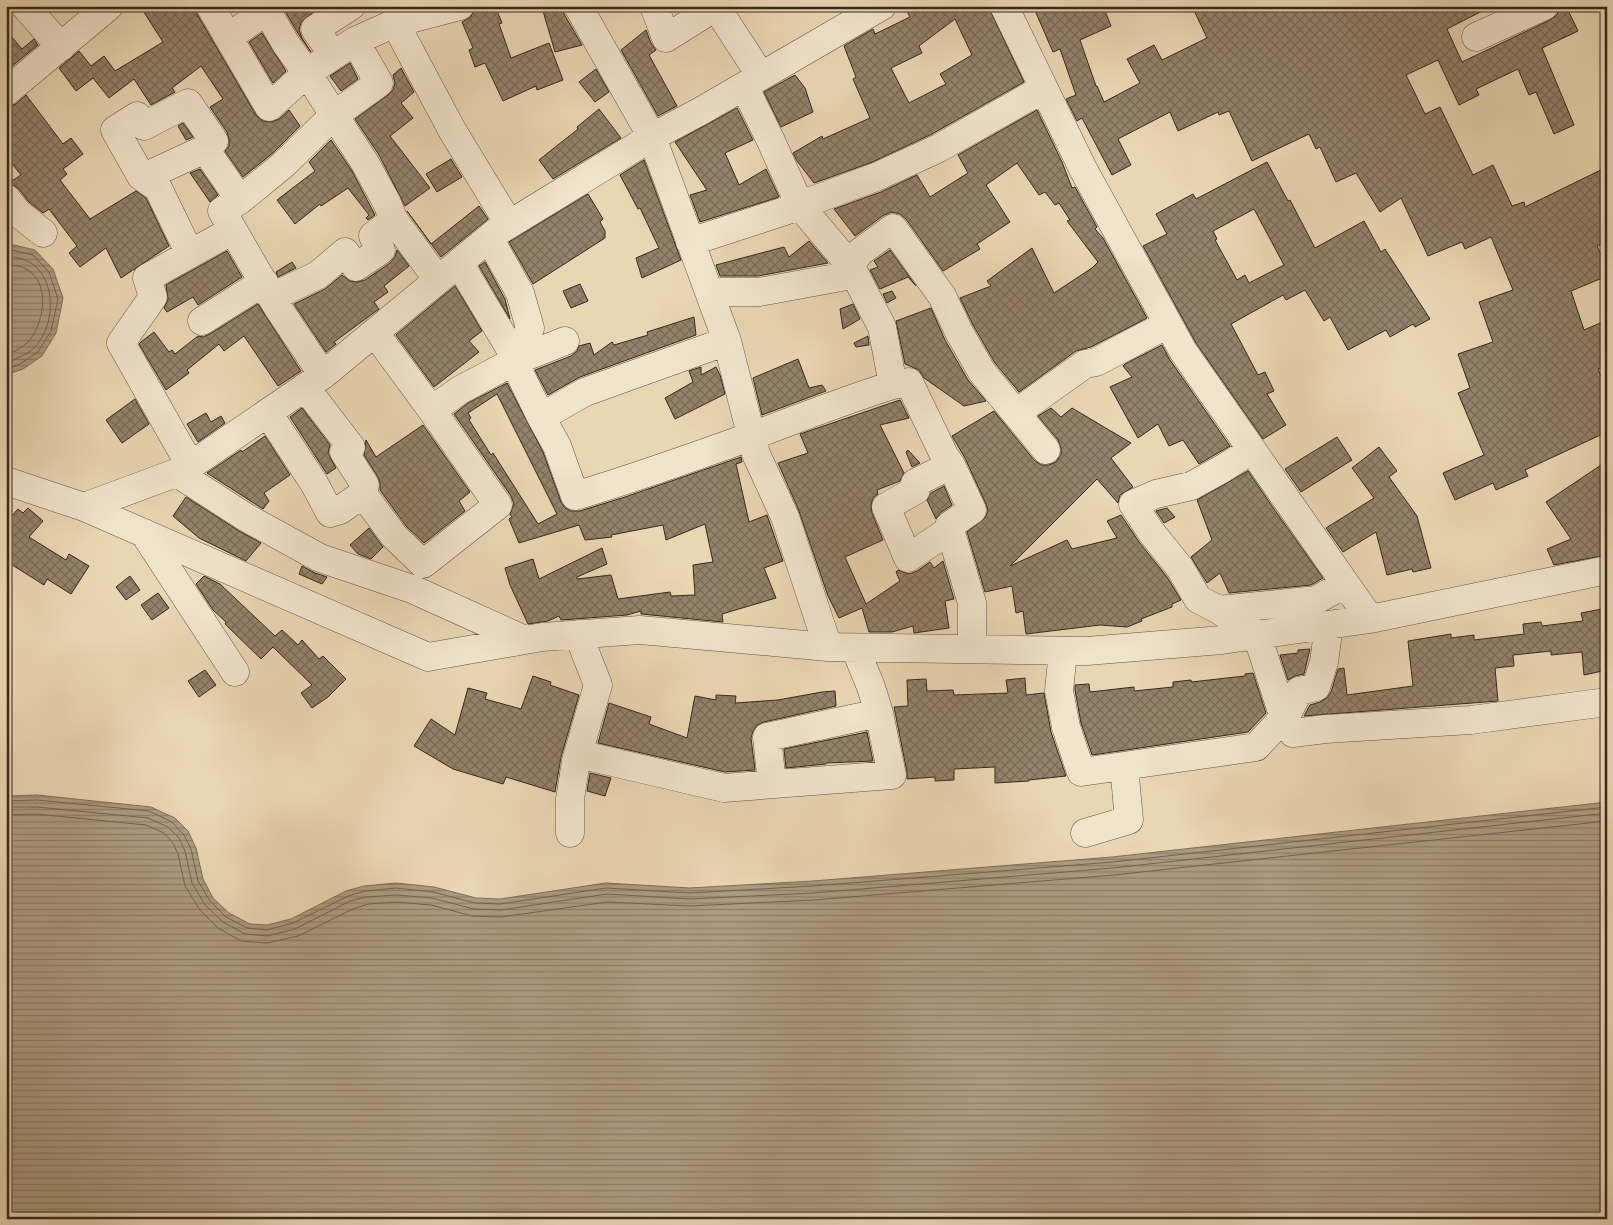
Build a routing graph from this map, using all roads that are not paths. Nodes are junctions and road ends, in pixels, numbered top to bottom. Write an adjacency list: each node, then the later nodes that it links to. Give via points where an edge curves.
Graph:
1 (25, 6): 17 (street)
2 (109, 6): 17 (street)
3 (210, 6): 15 (street)
4 (351, 6): 18 (street, via 315,30)
5 (460, 6): 13 (street)
6 (578, 6): 24 (street)
7 (654, 6): 8 (street, via 666,38)
8 (717, 6): 20 (street)
9 (882, 6): 20 (street)
10 (1004, 6): 21 (street)
11 (1544, 6): 16 (street)
12 (266, 8): 15 (street); 19 (street)
13 (427, 10): 14 (street)
14 (396, 23): 18 (street); 32 (street, via 452,130)
15 (228, 37): 19 (street, via 269,107)
16 (1476, 38)
17 (61, 47): 22 (street)
18 (344, 48): 19 (street); 23 (street, via 379,83)
19 (307, 73): 23 (street)
20 (753, 81): 24 (street); 29 (street)
21 (1043, 89): 29 (street, via 939,148 876,177); 42 (street)
22 (6, 92)
23 (333, 116): 28 (street, via 284,164); 30 (street, via 365,163)
24 (652, 137): 32 (street); 34 (street)
25 (205, 149): 26 (street); 26 (street, via 214,141 188,103 144,126 137,116 115,130); 28 (street)
26 (141, 176): 35 (street, via 158,188)
27 (6, 198): 33 (street, via 18,213)
28 (240, 200): 31 (street, via 222,211)
29 (798, 206): 34 (street); 37 (street)
30 (394, 220): 38 (street); 39 (street, via 373,236 381,250 356,267 345,252 318,276)
31 (233, 230): 35 (street); 39 (street)
32 (499, 231): 36 (street); 46 (street, via 530,328)
33 (43, 233)
34 (690, 242): 40 (street)
35 (190, 254): 57 (street, via 147,278 153,297 121,343)
36 (459, 262): 38 (street); 46 (street)
37 (850, 265): 40 (street, via 841,277 828,280 759,292); 48 (street, via 882,327); 51 (street, via 860,252 893,228 942,296 982,372)
38 (438, 280): 43 (street)
39 (268, 290): 41 (street); 47 (street)
40 (709, 292): 45 (street)
41 (202, 321)
42 (1168, 324): 51 (street, via 1096,362 1085,364); 55 (street)
43 (375, 333): 47 (street); 49 (street)
44 (565, 341): 46 (street)
45 (727, 341): 52 (street, via 585,392); 53 (street)
46 (515, 361): 49 (street, via 460,390); 52 (street)
47 (314, 381): 50 (street); 59 (street, via 351,447 344,452 365,485)
48 (893, 385): 53 (street); 56 (street, via 909,382)
49 (432, 410): 59 (street, via 498,504 423,564 394,536)
50 (268, 413): 57 (street); 59 (street, via 330,513)
51 (1016, 413): 54 (street)
52 (541, 418): 53 (street, via 557,446 575,496)
53 (751, 436): 71 (street, via 785,517)
54 (1046, 450)
55 (1252, 450): 64 (street); 65 (street, via 1191,486 1156,494 1133,504 1180,568 1198,599)
56 (951, 465): 61 (street, via 972,510 949,526); 61 (street, via 914,484 916,490 886,507 908,558)
57 (184, 469): 60 (street); 70 (street, via 247,518 320,558 412,589)
58 (6, 482): 60 (street)
59 (364, 494)
60 (84, 506): 62 (street)
61 (950, 530): 73 (street, via 972,603)
62 (144, 533): 70 (street, via 428,657); 75 (street)
63 (1607, 570): 66 (street)
64 (1345, 584): 65 (street, via 1316,600); 66 (street)
65 (1219, 610): 69 (street)
66 (1370, 619): 67 (street)
67 (1329, 625): 69 (street); 78 (street, via 1324,662 1316,687 1299,691)
68 (578, 634): 70 (street); 71 (street, via 640,630); 79 (street, via 598,685)
69 (1257, 635): 74 (street); 78 (street)
70 (525, 640)
71 (828, 647): 72 (street)
72 (855, 648): 73 (street); 77 (street)
73 (972, 649): 74 (street)
74 (1063, 651): 80 (street, via 1059,691 1081,772)
75 (235, 672)
76 (1607, 702): 78 (street, via 1471,720 1293,732)
77 (879, 712): 81 (street, via 767,738); 81 (street, via 892,775)
78 (1284, 718): 80 (street, via 1256,747)
79 (578, 754): 81 (street, via 724,788); 82 (street, via 570,799)
80 (1124, 766): 83 (street, via 1129,820)
81 (772, 784)
82 (570, 833)
83 (1086, 833)

